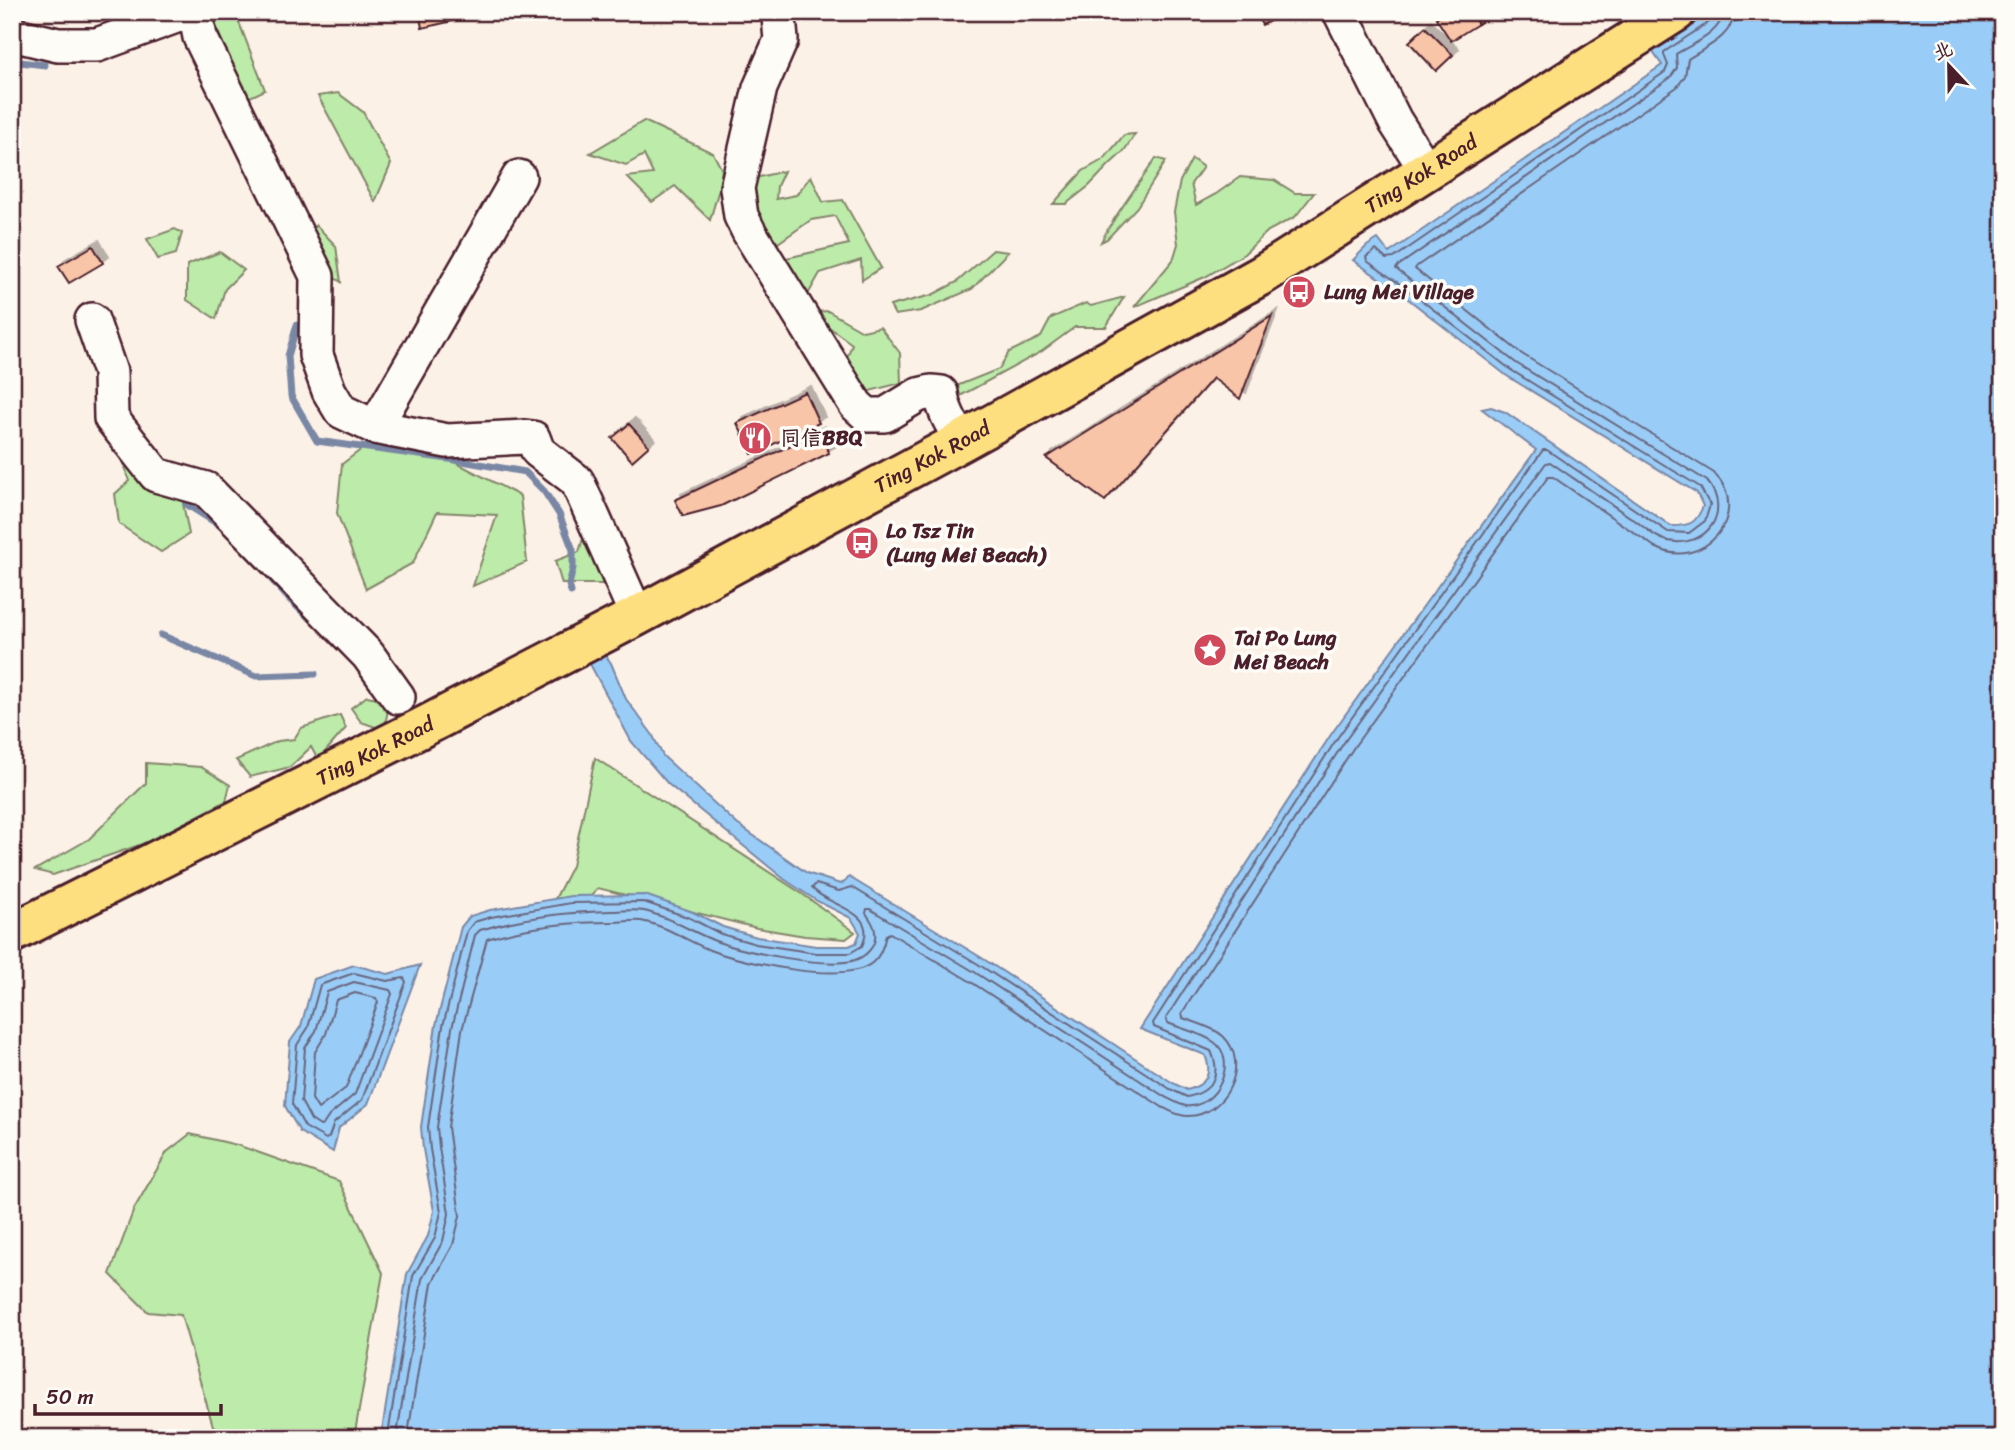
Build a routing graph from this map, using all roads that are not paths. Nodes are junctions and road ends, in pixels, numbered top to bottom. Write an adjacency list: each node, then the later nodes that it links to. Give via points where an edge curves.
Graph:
1 (187, 12): 6 (street, via 97,45 58,45)
2 (195, 12): 11 (street, via 200,37 317,276 316,355 329,391 341,411)
3 (776, 12): 12 (street, via 781,40 760,88 737,188 741,216 856,405 867,415 885,415 918,396 941,393 947,416)
4 (1340, 12): 7 (street, via 1395,121)
5 (1676, 12): 7 (main road, Ting Kok Road)
6 (12, 32)
7 (1427, 171): 10 (main road, Ting Kok Road, via 1262,275)
8 (519, 177): 11 (street)
9 (92, 320): 15 (street, via 110,372 111,418 156,475 206,489 368,655)
10 (1164, 329): 12 (main road, Ting Kok Road); 13 (main road, Ting Kok Road, via 1012,444 838,534)
11 (375, 427): 14 (street, via 447,440 533,438 538,451 577,481)
12 (962, 441): 13 (main road, Ting Kok Road)
13 (736, 563): 14 (main road, Ting Kok Road)
14 (638, 616): 16 (main road, Ting Kok Road)
15 (398, 697)
16 (12, 933)

